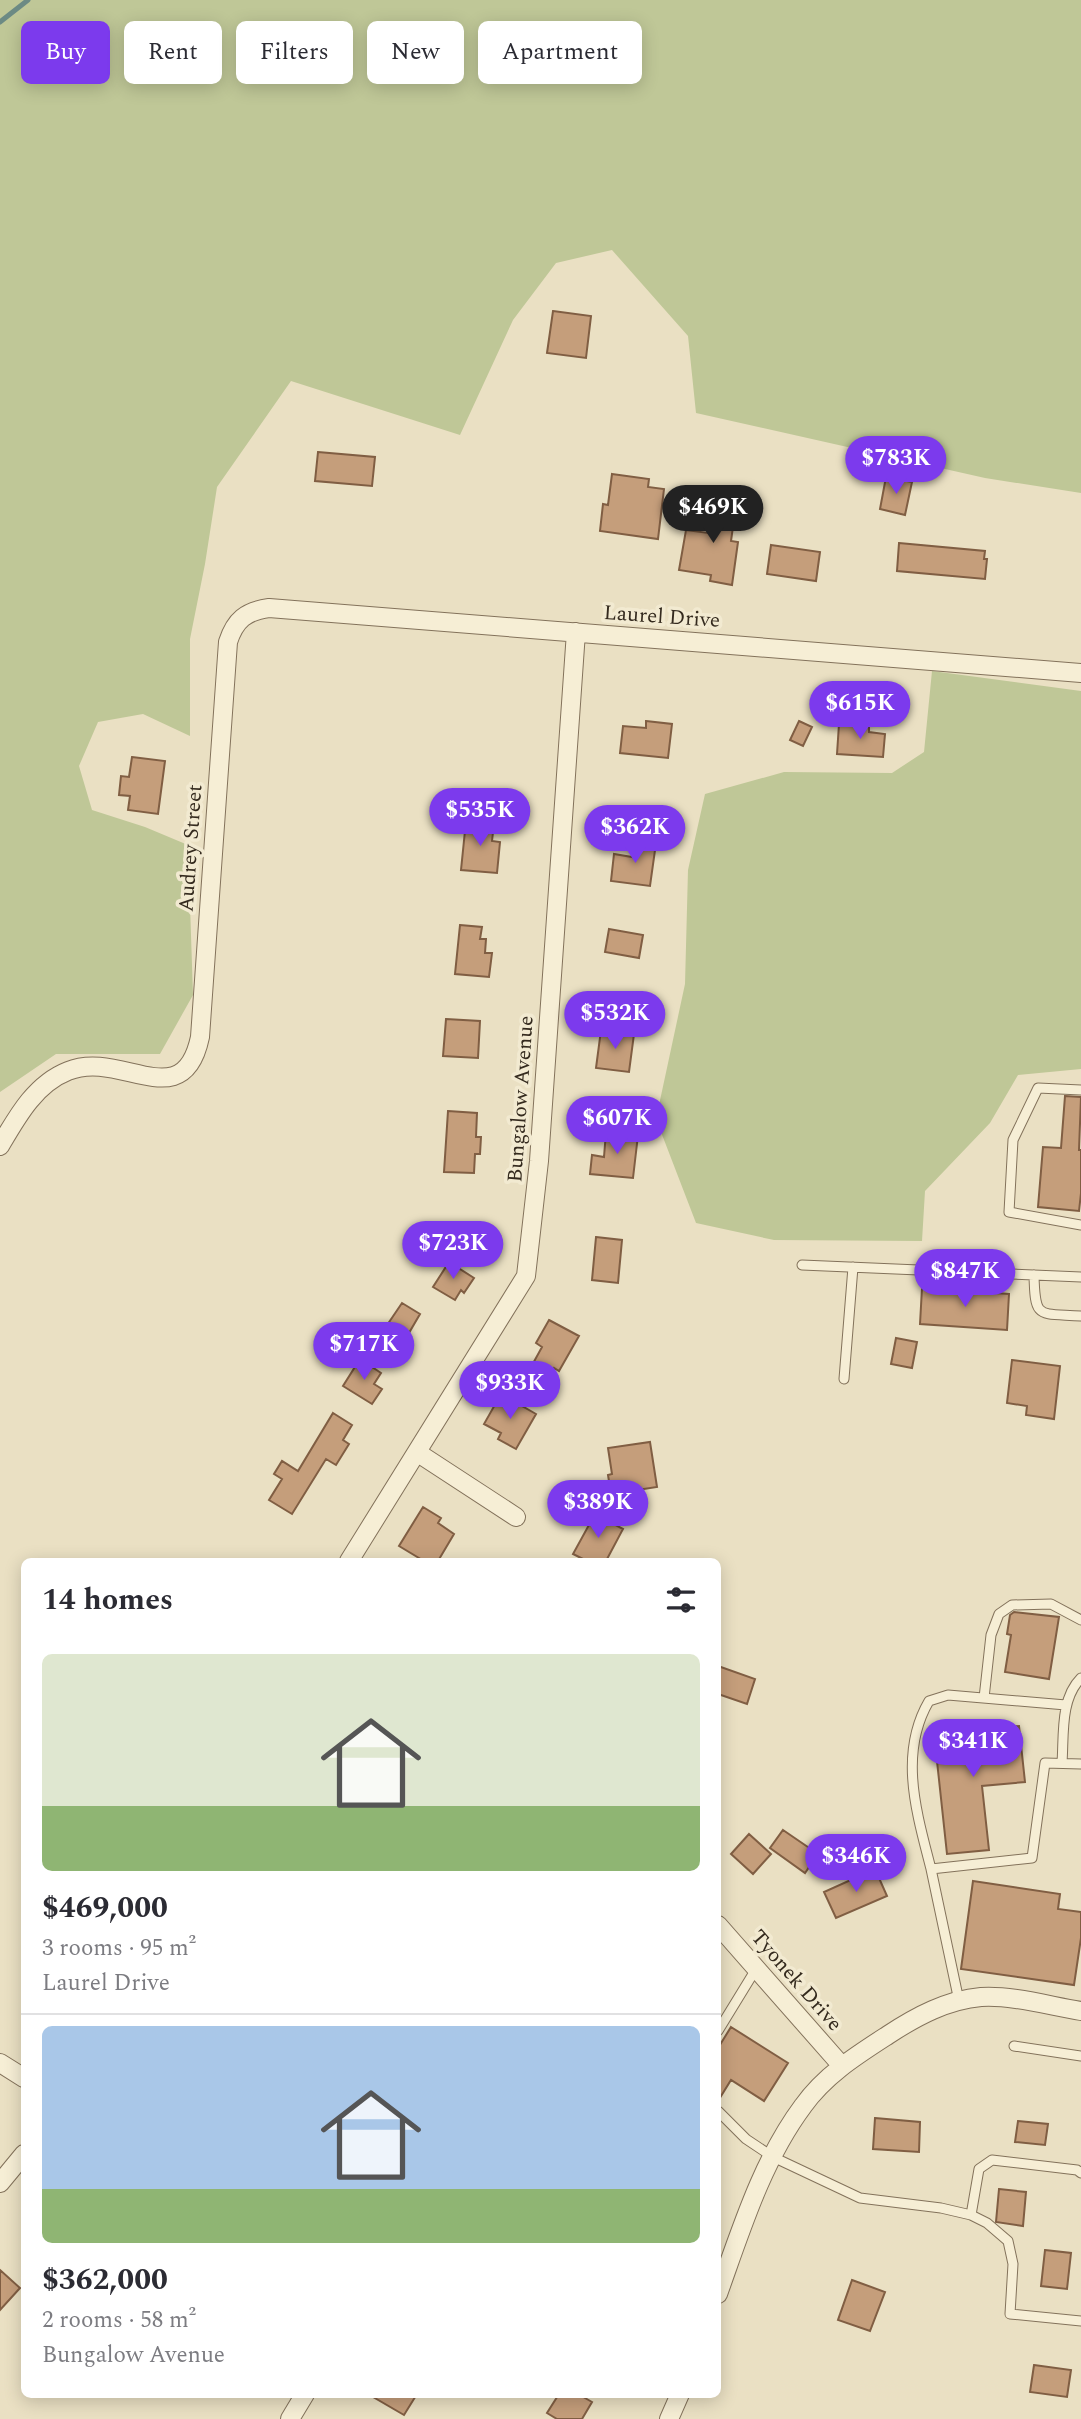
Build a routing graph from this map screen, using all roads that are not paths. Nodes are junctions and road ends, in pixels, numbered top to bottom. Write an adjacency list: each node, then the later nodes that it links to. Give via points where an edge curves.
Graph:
1 (241, 617): 2 (street, Laurel Drive, via 269,608); 5 (street, Audrey Street, via 228,642 200,1037 193,1062 175,1077 163,1078 92,1066 68,1071 37,1092)
2 (576, 632): 3 (street, Laurel Drive); 13 (street, Bungalow Avenue, via 539,1161 526,1276)
3 (1081, 673)
4 (1081, 1090): 6 (lane, via 1038,1088 1013,1140 1009,1212)
5 (0, 1146)
6 (1081, 1225)
7 (802, 1265): 8 (lane)
8 (853, 1267): 9 (lane); 12 (lane)
9 (1034, 1275): 10 (lane); 11 (lane, via 1039,1310)
10 (1081, 1277)
11 (1081, 1316)
12 (844, 1379)
13 (418, 1453): 14 (street); 15 (street, Bungalow Avenue)
14 (516, 1517)
15 (351, 1558)
16 (1081, 1619): 18 (lane, via 1051,1604 1012,1605 999,1615 991,1635)
17 (1081, 1678): 19 (lane)
18 (984, 1698): 19 (lane); 22 (lane, via 937,1697 922,1713 911,1767)
19 (1066, 1705): 20 (lane)
20 (1062, 1763): 21 (lane); 22 (lane, via 1045,1763 1032,1858)
21 (1081, 1764)
22 (931, 1869): 25 (lane)
23 (721, 1928): 24 (street, Tyonek Drive)
24 (756, 1969): 27 (lane); 31 (street, Tyonek Drive)
25 (959, 2001): 26 (street, via 998,1997); 31 (street, via 925,2012)
26 (1081, 2011)
27 (721, 2026)
28 (1014, 2046): 29 (lane)
29 (1081, 2056)
30 (0, 2063): 32 (street)
31 (842, 2066): 34 (street, via 803,2105)
32 (21, 2076)
33 (721, 2113): 34 (lane, via 746,2139)
34 (773, 2157): 38 (lane, via 860,2198); 39 (street)
35 (21, 2158): 37 (street)
36 (1081, 2173): 38 (lane, via 992,2160 979,2169)
37 (0, 2183)
38 (971, 2215): 40 (lane, via 1007,2241 1013,2264 1010,2314)
39 (721, 2286)
40 (1081, 2320)
41 (303, 2398): 43 (street)
42 (678, 2398): 44 (street)
43 (290, 2419)
44 (669, 2419)

